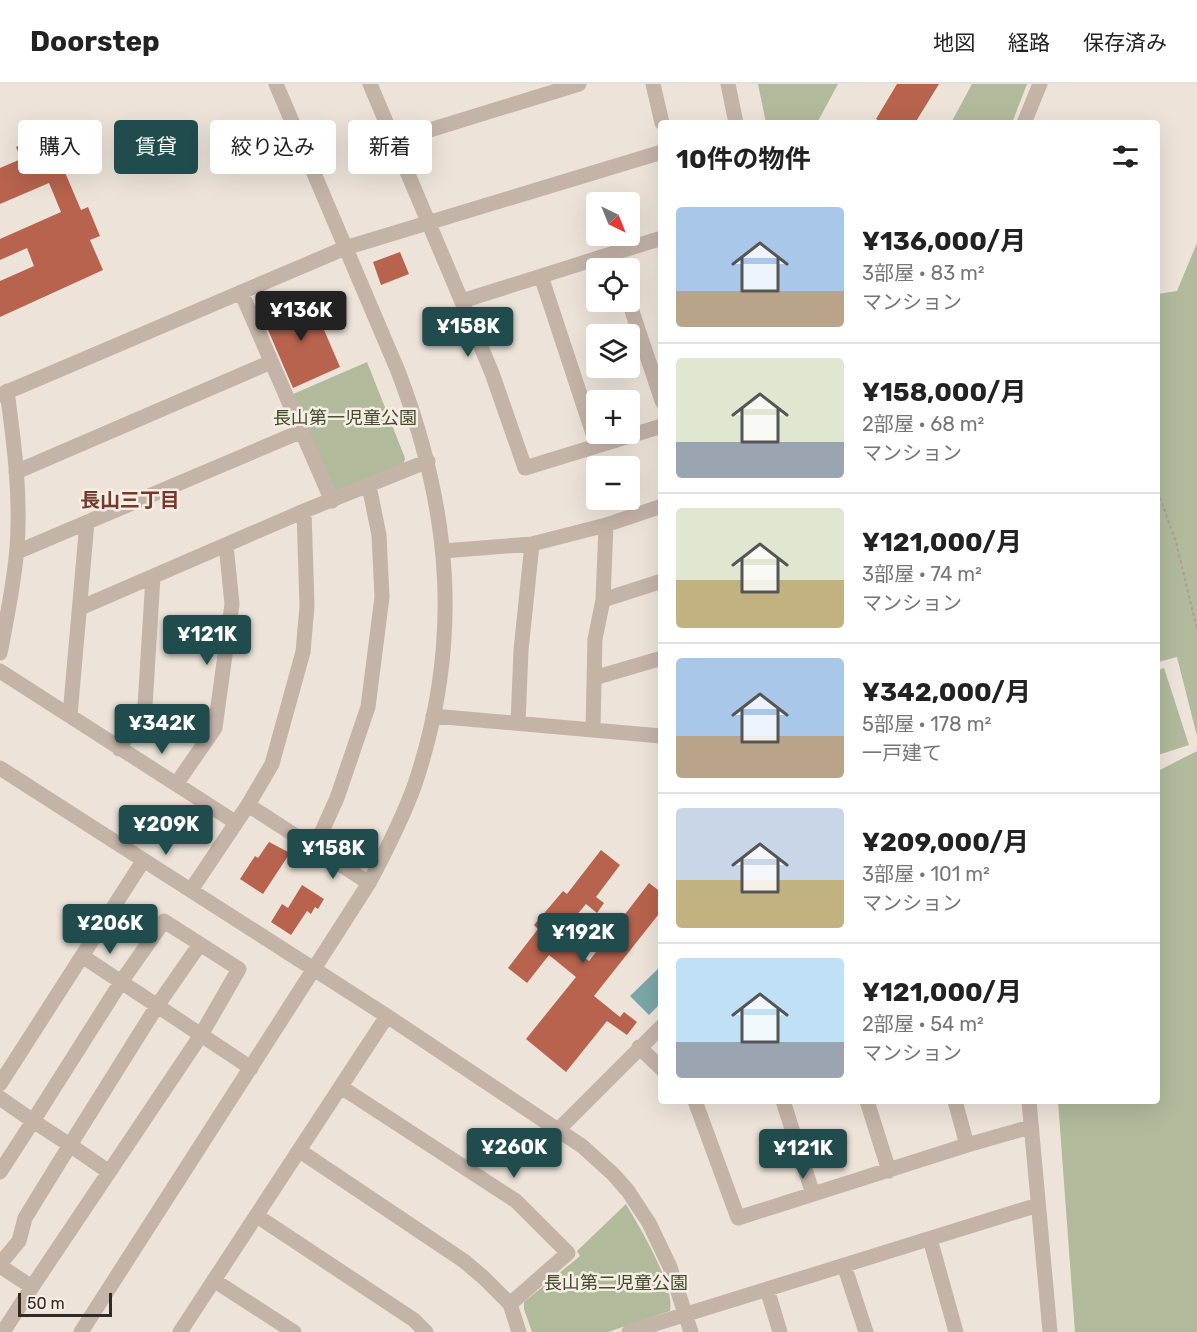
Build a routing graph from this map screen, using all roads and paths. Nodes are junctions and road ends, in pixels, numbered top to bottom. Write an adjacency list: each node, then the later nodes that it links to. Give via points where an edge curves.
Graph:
1 (276, 84): 16 (street)
2 (370, 84): 7 (street)
3 (579, 84): 11 (street)
4 (653, 84): 8 (street)
5 (728, 84): 9 (street)
6 (1040, 84): 10 (street)
7 (385, 120)
8 (661, 120)
9 (735, 120)
10 (1025, 120)
11 (432, 129)
12 (658, 153): 14 (street)
13 (407, 174): 14 (street)
14 (427, 222): 16 (street); 21 (street)
15 (658, 239): 17 (street)
16 (345, 248): 20 (street); 29 (street, via 408,396)
17 (614, 253): 18 (street); 19 (street)
18 (616, 258)
19 (542, 276): 21 (street); 28 (street)
20 (241, 292): 23 (street); 25 (street)
21 (462, 301): 28 (street, via 525,468)
22 (633, 312): 24 (street)
23 (271, 362): 27 (street); 30 (street)
24 (658, 389)
25 (4, 393): 30 (street)
26 (658, 427): 28 (street)
27 (302, 431): 33 (street); 36 (street)
28 (597, 446)
29 (428, 461): 31 (street); 40 (street)
30 (16, 472): 41 (street)
31 (369, 486): 33 (street); 61 (street, via 379,535 382,597 368,707 337,798)
32 (1160, 498): 46 (path, via 1176,542)
33 (332, 501): 35 (street)
34 (658, 507): 37 (street)
35 (304, 511): 39 (street); 59 (street, via 307,606 303,652 272,764)
36 (87, 522): 41 (street); 45 (street)
37 (606, 525): 38 (street); 44 (street)
38 (532, 544): 40 (street); 53 (street)
39 (226, 545): 42 (street); 58 (street, via 232,604 215,728)
40 (443, 551): 52 (street, via 446,604)
41 (16, 552): 47 (street)
42 (153, 576): 45 (street); 56 (street, via 145,706)
43 (658, 582): 44 (street)
44 (603, 600): 50 (street, via 595,639)
45 (80, 608): 51 (street)
46 (1197, 629)
47 (0, 653)
48 (658, 659): 50 (street)
49 (0, 671): 51 (street)
50 (594, 678): 54 (street)
51 (70, 715): 56 (street)
52 (433, 716): 53 (street); 63 (street, via 414,786)
53 (518, 723): 54 (street)
54 (593, 728): 55 (street)
55 (658, 736)
56 (119, 749): 58 (street)
57 (0, 768): 62 (street)
58 (177, 783): 60 (street)
59 (248, 805): 60 (street); 61 (street)
60 (235, 822): 64 (street)
61 (314, 849): 63 (street)
62 (143, 861): 64 (street); 66 (street)
63 (369, 883): 67 (street)
64 (191, 890): 67 (street)
65 (200, 944): 68 (street, via 164,921); 69 (street); 72 (street, via 239,969)
66 (82, 956): 68 (street); 76 (street)
67 (314, 971): 70 (street); 75 (street)
68 (121, 982): 69 (street); 84 (street)
69 (157, 1006): 72 (street); 87 (street)
70 (387, 1016): 77 (street); 86 (street)
71 (658, 1030): 73 (street)
72 (201, 1035): 75 (street); 92 (street)
73 (639, 1047): 74 (street); 86 (street)
74 (658, 1065)
75 (251, 1068): 105 (street)
76 (0, 1083)
77 (341, 1087): 89 (street); 102 (street, via 516,1201 568,1253)
78 (0, 1098): 84 (street)
79 (696, 1104): 93 (street, via 738,1218)
80 (784, 1104): 93 (street)
81 (868, 1104): 90 (street)
82 (956, 1104): 88 (street)
83 (1029, 1104): 85 (street)
84 (33, 1121): 87 (street); 91 (street)
85 (1030, 1128): 88 (street); 94 (street)
86 (559, 1129): 103 (street, via 598,1159 633,1199 660,1243)
87 (70, 1145): 92 (street); 97 (street, via 25,1218 19,1241)
88 (967, 1145): 90 (street)
89 (300, 1151): 95 (street); 102 (street, via 464,1261)
90 (889, 1171): 93 (street)
91 (0, 1172)
92 (109, 1172): 100 (street)
93 (813, 1194)
94 (1038, 1206): 96 (street); 115 (street)
95 (257, 1216): 99 (street); 108 (street, via 414,1320)
96 (930, 1239): 98 (street); 114 (street)
97 (0, 1265): 100 (street)
98 (844, 1265): 101 (street); 113 (street)
99 (215, 1281): 106 (street); 107 (street)
100 (32, 1287): 104 (street)
101 (767, 1289): 103 (street); 112 (street)
102 (510, 1304): 109 (street)
103 (686, 1314): 110 (street); 111 (street)
104 (3, 1332)
105 (81, 1332)
106 (180, 1332)
107 (294, 1332)
108 (426, 1332)
109 (519, 1332)
110 (629, 1332)
111 (691, 1332)
112 (780, 1332)
113 (866, 1332)
114 (956, 1332)
115 (1050, 1332)

